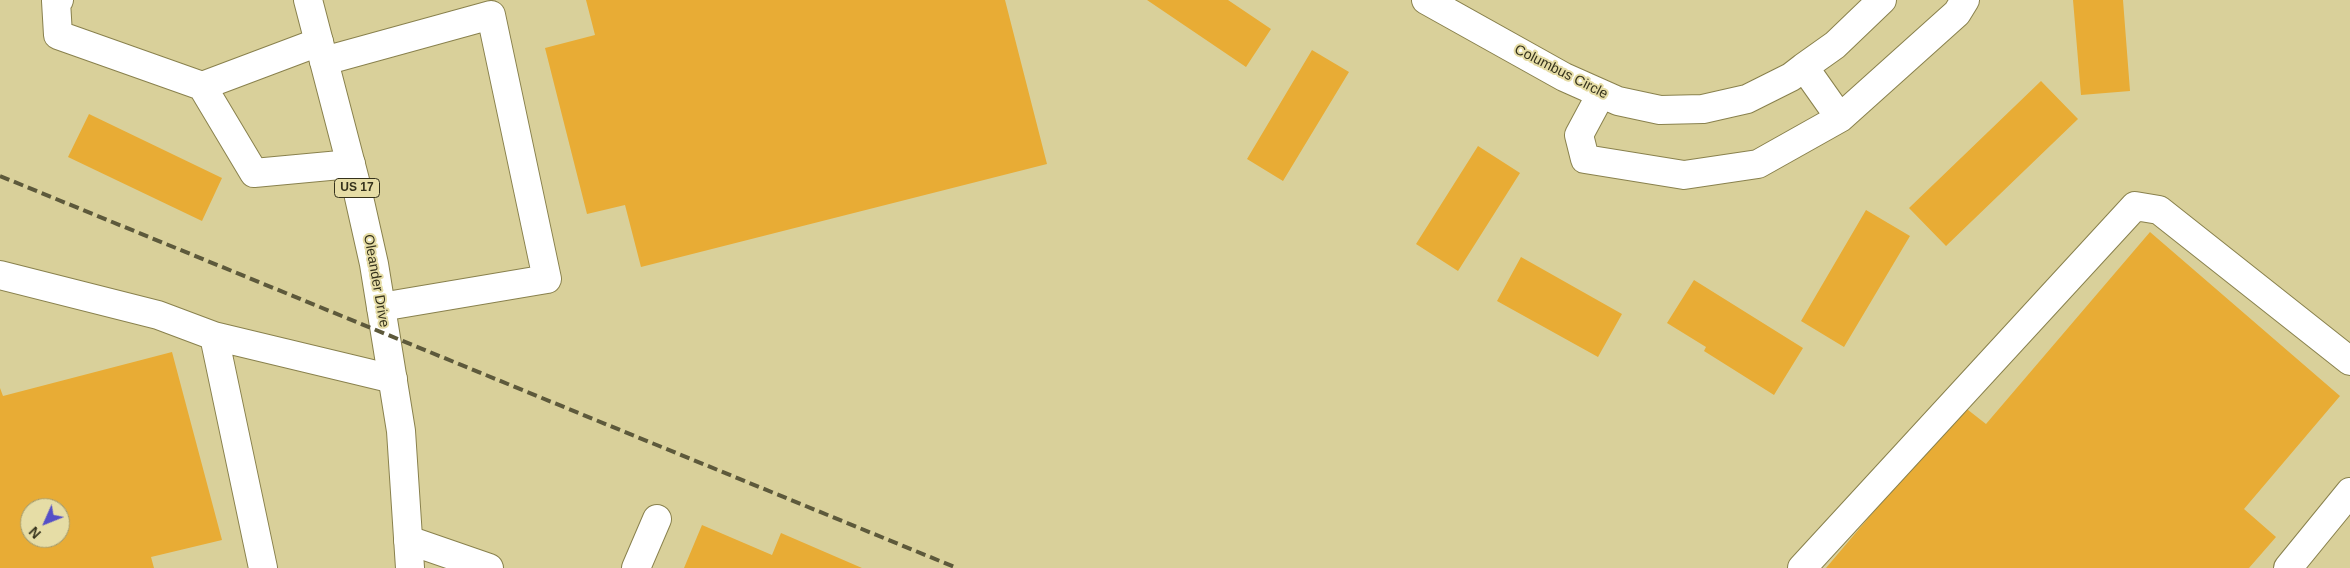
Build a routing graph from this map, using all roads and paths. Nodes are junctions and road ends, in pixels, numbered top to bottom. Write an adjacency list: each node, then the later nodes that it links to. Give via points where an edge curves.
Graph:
1 (60, 0): 8 (main road, via 56,1 58,35)
2 (308, 0): 6 (main road, Oleander Drive / US 17)
3 (1426, 0): 9 (main road, Columbus Circle, via 1564,77)
4 (1882, 0): 7 (main road, Columbus Circle, via 1835,44)
5 (1965, 0): 10 (main road, via 1957,13)
6 (321, 51): 8 (main road); 11 (main road, Oleander Drive / US 17); 13 (main road, via 492,15 547,279)
7 (1804, 67): 9 (main road, Columbus Circle, via 1747,99 1703,109 1660,110); 10 (main road)
8 (202, 86): 11 (main road, via 254,173)
9 (1601, 94): 10 (main road, via 1579,135 1585,159 1684,175 1758,164)
10 (1840, 118)
11 (351, 164): 13 (main road, Oleander Drive / US 17)
12 (0, 276): 14 (main road, via 158,315)
13 (381, 307): 16 (main road, Oleander Drive / US 17)
14 (214, 336): 16 (main road); 20 (main road)
15 (2350, 361): 24 (main road, via 2159,210 2135,206)
16 (393, 380): 19 (main road, Oleander Drive / US 17, via 401,431)
17 (2350, 492): 25 (main road)
18 (657, 518): 23 (main road)
19 (408, 540): 21 (main road, Oleander Drive / US 17); 22 (main road)
20 (263, 568)
21 (410, 568)
22 (488, 568)
23 (636, 568)
24 (1802, 568)
25 (2288, 568)

